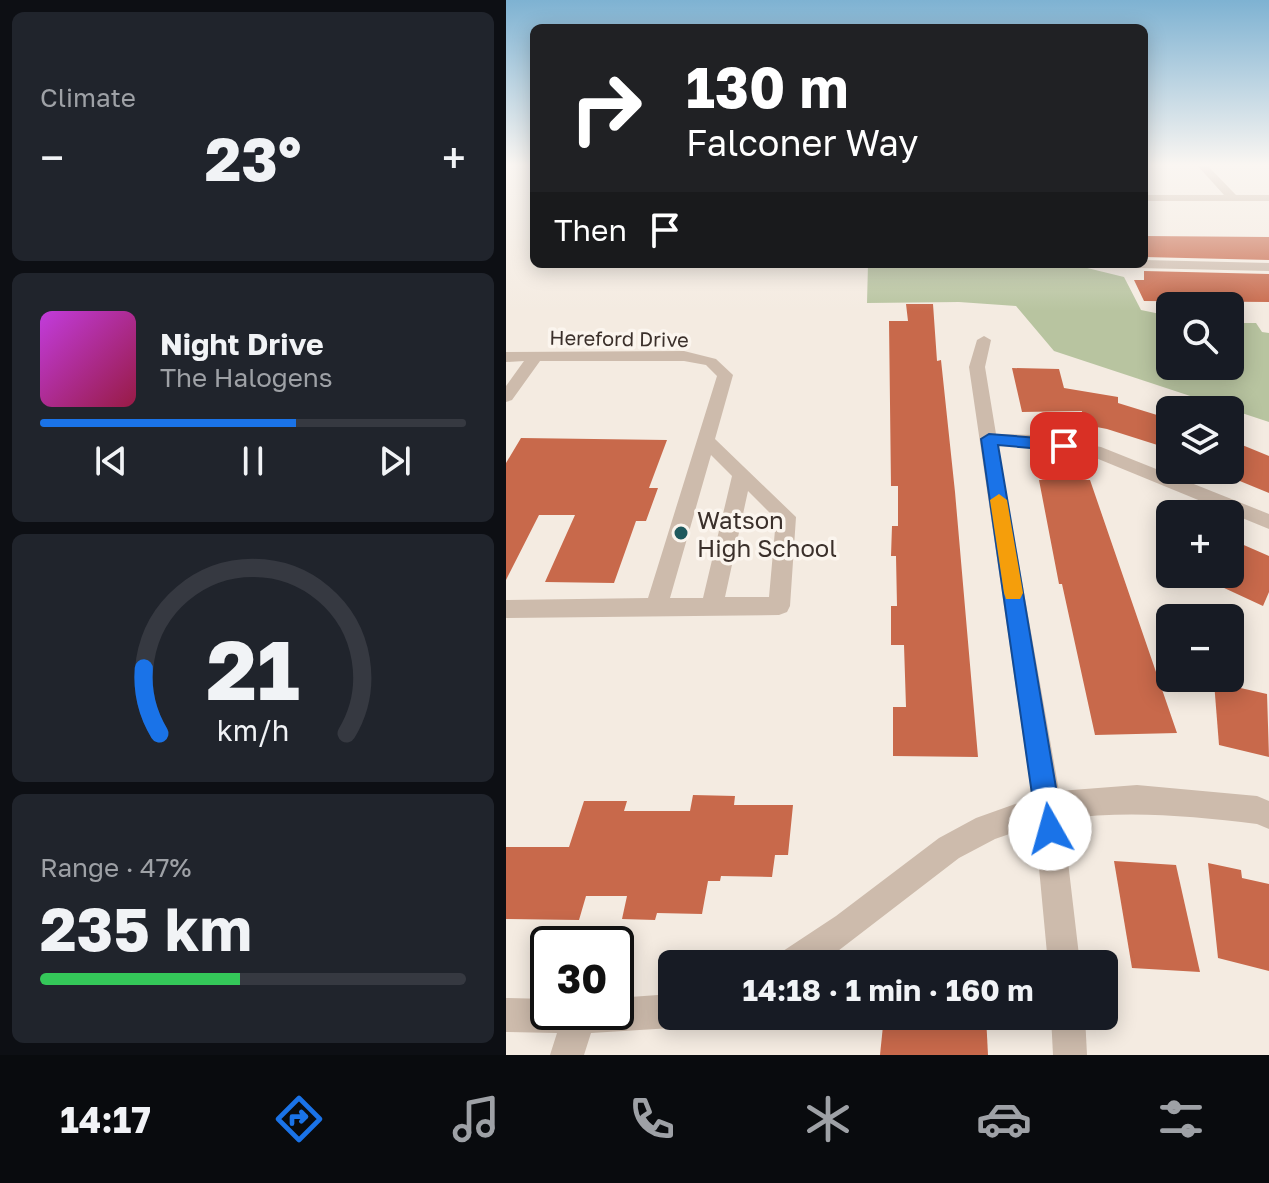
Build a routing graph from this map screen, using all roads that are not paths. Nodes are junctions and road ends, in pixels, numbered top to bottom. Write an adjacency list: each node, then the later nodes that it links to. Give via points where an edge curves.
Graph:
1 (1148, 264): 2 (street)
2 (1269, 267)
3 (984, 340): 7 (street, via 977,367)
4 (506, 357): 5 (street, Hereford Drive)
5 (535, 357): 6 (street); 8 (street, Hereford Drive, via 684,356 711,362 725,375)
6 (506, 397)
7 (989, 439): 10 (street, via 1095,451); 14 (street)
8 (706, 440): 9 (street); 11 (street)
9 (742, 475): 12 (street); 12 (street, via 786,517 779,606)
10 (1269, 522)
11 (657, 606): 12 (street); 13 (street)
12 (712, 606)
13 (506, 609)
14 (1047, 805): 15 (street, via 1115,797 1179,799); 16 (street, via 949,849); 17 (street)
15 (1269, 815)
16 (814, 950)
17 (1063, 950)
18 (658, 1012): 19 (street)
19 (634, 1013)
20 (506, 1015): 21 (street)
21 (530, 1016)
22 (575, 1030): 24 (street)
23 (1069, 1030): 25 (street)
24 (567, 1055)
25 (1070, 1055)

